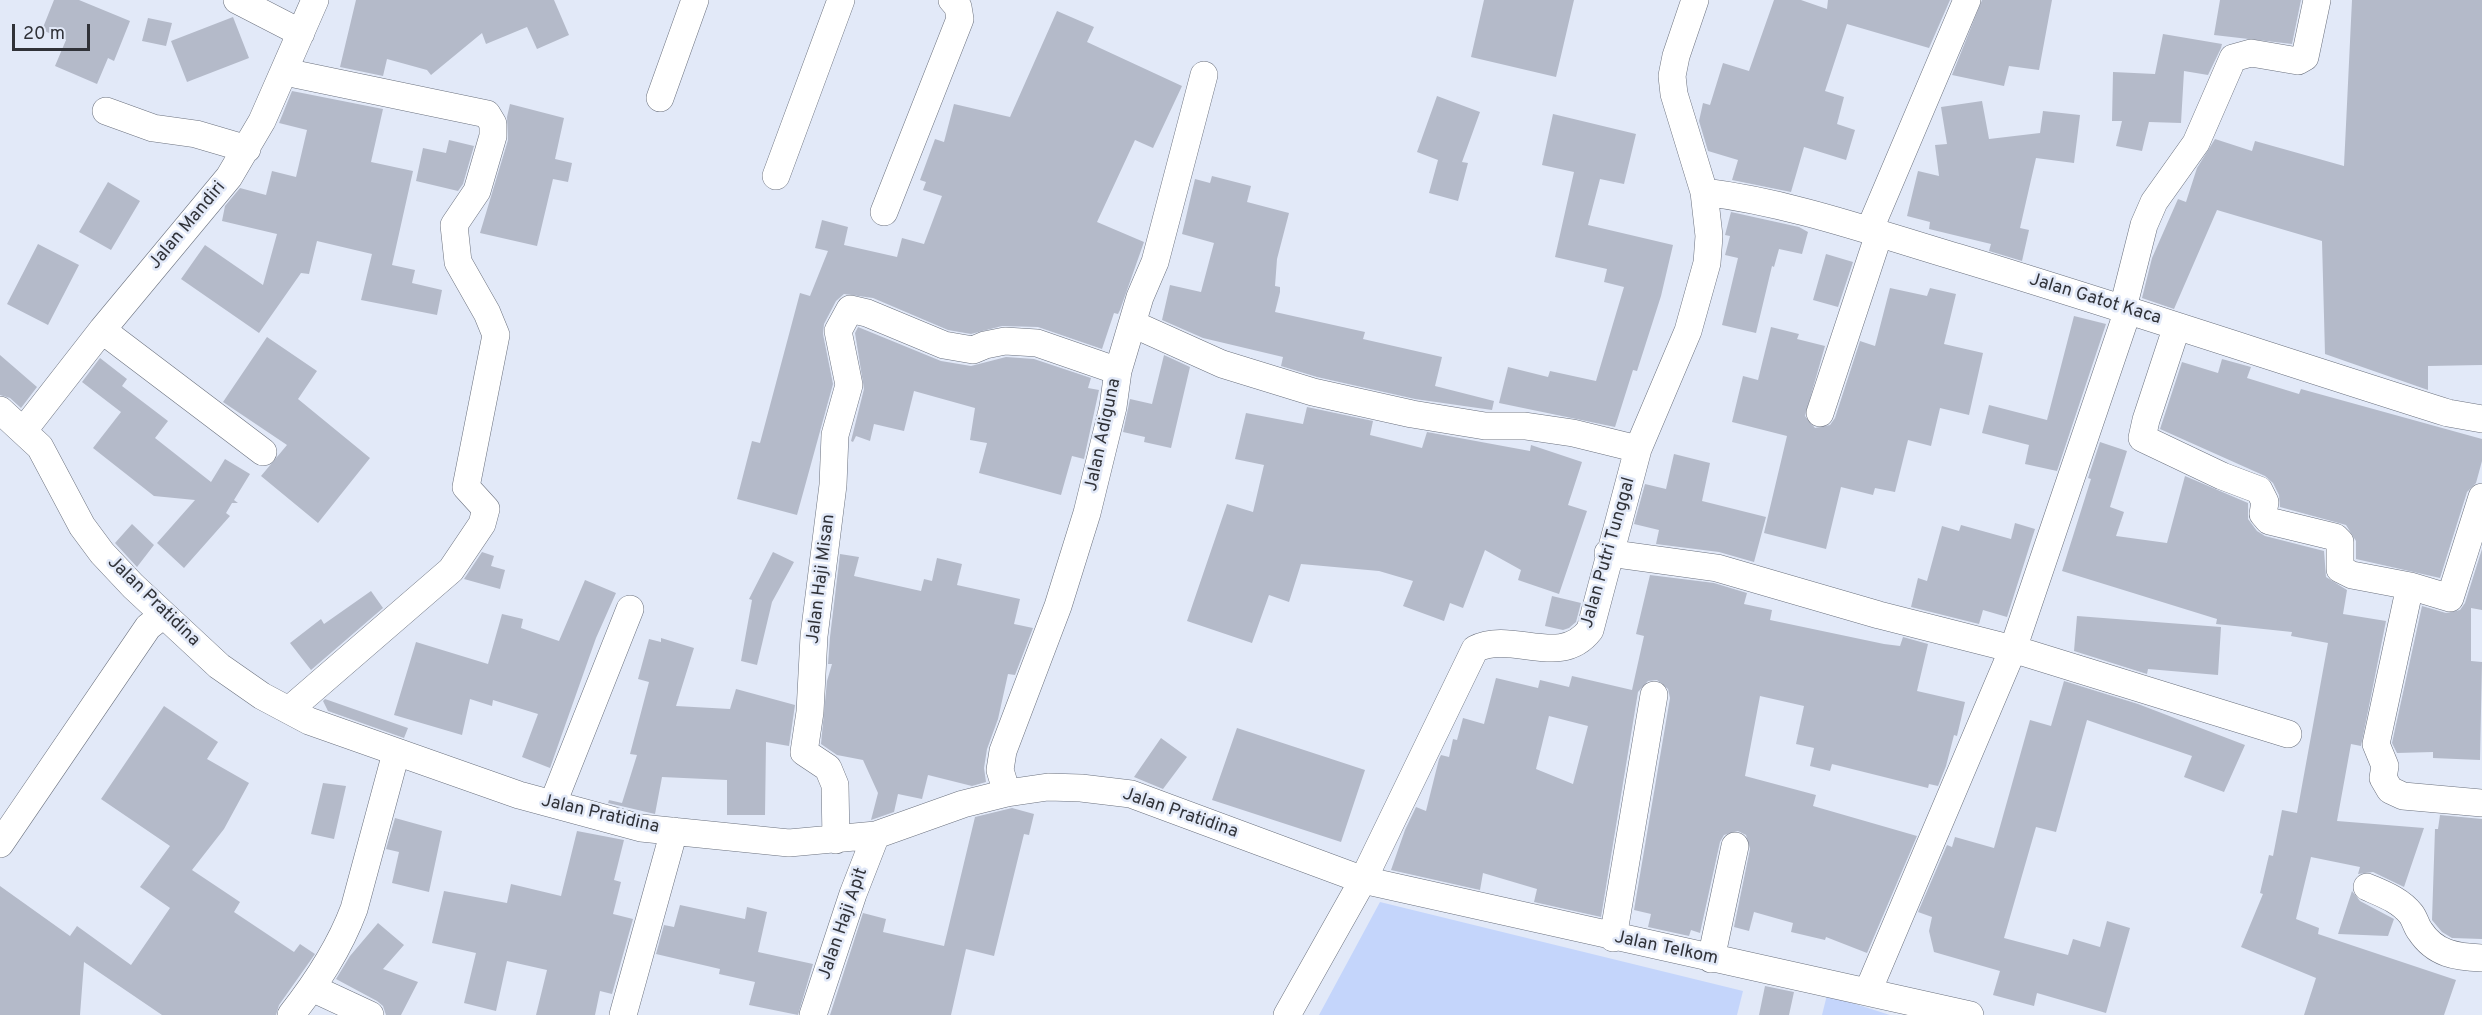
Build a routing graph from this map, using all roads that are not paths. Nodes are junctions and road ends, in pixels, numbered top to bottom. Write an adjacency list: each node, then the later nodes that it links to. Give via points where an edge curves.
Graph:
1 (237, 0): 9 (street)
2 (315, 0): 9 (street, Jalan Mandiri)
3 (695, 0): 12 (street)
4 (841, 0): 15 (street)
5 (952, 0): 17 (street, via 960,19)
6 (1695, 0): 16 (street, Jalan Putri Tunggal, via 1672,76)
7 (1967, 0): 18 (street)
8 (2318, 0): 19 (street, via 2305,57 2298,61 2252,53 2234,58 2196,143 2154,202 2144,225)
9 (301, 33): 10 (street, Jalan Mandiri)
10 (285, 72): 14 (street, Jalan Mandiri); 37 (street, via 487,114 493,124 493,136 477,191 454,225 458,262 496,335 466,487 486,509 482,524 451,570)
11 (1204, 75): 20 (street, Jalan Adiguna, via 1166,224)
12 (660, 98)
13 (106, 111): 14 (street, via 153,128 196,134)
14 (247, 149): 22 (street, Jalan Mandiri, via 204,208)
15 (776, 176)
16 (1704, 192): 18 (street, Jalan Gatot Kaca, via 1765,201); 28 (street, Jalan Putri Tunggal, via 1709,236 1698,300)
17 (884, 212)
18 (1874, 232): 19 (street, Jalan Gatot Kaca); 25 (street)
19 (2126, 309): 21 (street, Jalan Gatot Kaca); 35 (street)
20 (1133, 324): 23 (street, Jalan Adiguna); 28 (street, via 1222,364 1313,392 1412,414 1485,426 1525,426 1573,433)
21 (2177, 326): 26 (street, Jalan Gatot Kaca, via 2448,413); 32 (street, via 2142,438 2259,490 2265,502 2263,514 2269,521 2335,537 2340,542 2340,569)
22 (102, 330): 27 (street, Jalan Mandiri); 29 (street)
23 (1118, 370): 40 (street, Jalan Adiguna, via 1111,417 1084,523 1004,751 1000,770); 45 (street, Jalan Haji Misan, via 1037,344 1005,341 973,350 944,345 867,312 850,309 838,330 849,385 835,435 804,752 828,768 836,784)
24 (0, 410): 27 (street, Jalan Pratidina)
25 (1820, 413)
26 (2482, 419)
27 (24, 430): 34 (street, Jalan Pratidina, via 40,447 82,526 102,553)
28 (1638, 449): 31 (street, Jalan Putri Tunggal)
29 (263, 452)
30 (2482, 497): 32 (street, via 2451,598)
31 (1608, 553): 35 (street, via 1717,568); 48 (street, Jalan Putri Tunggal, via 1590,630 1581,641 1562,648 1496,642 1475,649 1469,657)
32 (2410, 586): 41 (street, via 2376,744 2385,766 2383,778 2390,790 2403,796)
33 (630, 609): 42 (street)
34 (164, 615): 37 (street, Jalan Pratidina, via 219,666); 46 (street, via 148,627)
35 (2013, 649): 38 (street); 54 (street)
36 (1654, 695): 50 (street)
37 (289, 710): 39 (street, Jalan Pratidina)
38 (2288, 734)
39 (396, 753): 42 (street, Jalan Pratidina); 53 (street, via 354,909 345,933)
40 (1007, 792): 44 (street, Jalan Pratidina); 48 (street, Jalan Pratidina, via 1048,787 1131,794)
41 (2482, 802)
42 (553, 804): 43 (street, Jalan Pratidina, via 641,828)
43 (674, 831): 45 (street, Jalan Pratidina, via 789,843); 57 (street)
44 (876, 834): 45 (street, Jalan Pratidina); 58 (street, Jalan Haji Apit)
45 (836, 840)
46 (0, 844)
47 (1735, 846): 52 (street)
48 (1363, 880): 50 (street, Jalan Telkom); 59 (street, Jalan Putri Tunggal)
49 (2367, 887): 51 (street, via 2397,901 2433,946 2445,953)
50 (1613, 938): 52 (street, Jalan Telkom)
51 (2482, 958)
52 (1711, 959): 54 (street, Jalan Telkom)
53 (312, 988): 55 (street); 56 (street)
54 (1868, 991): 60 (street, Jalan Telkom)
55 (291, 1015)
56 (370, 1015)
57 (623, 1015)
58 (813, 1015)
59 (1287, 1015)
60 (1970, 1015)

